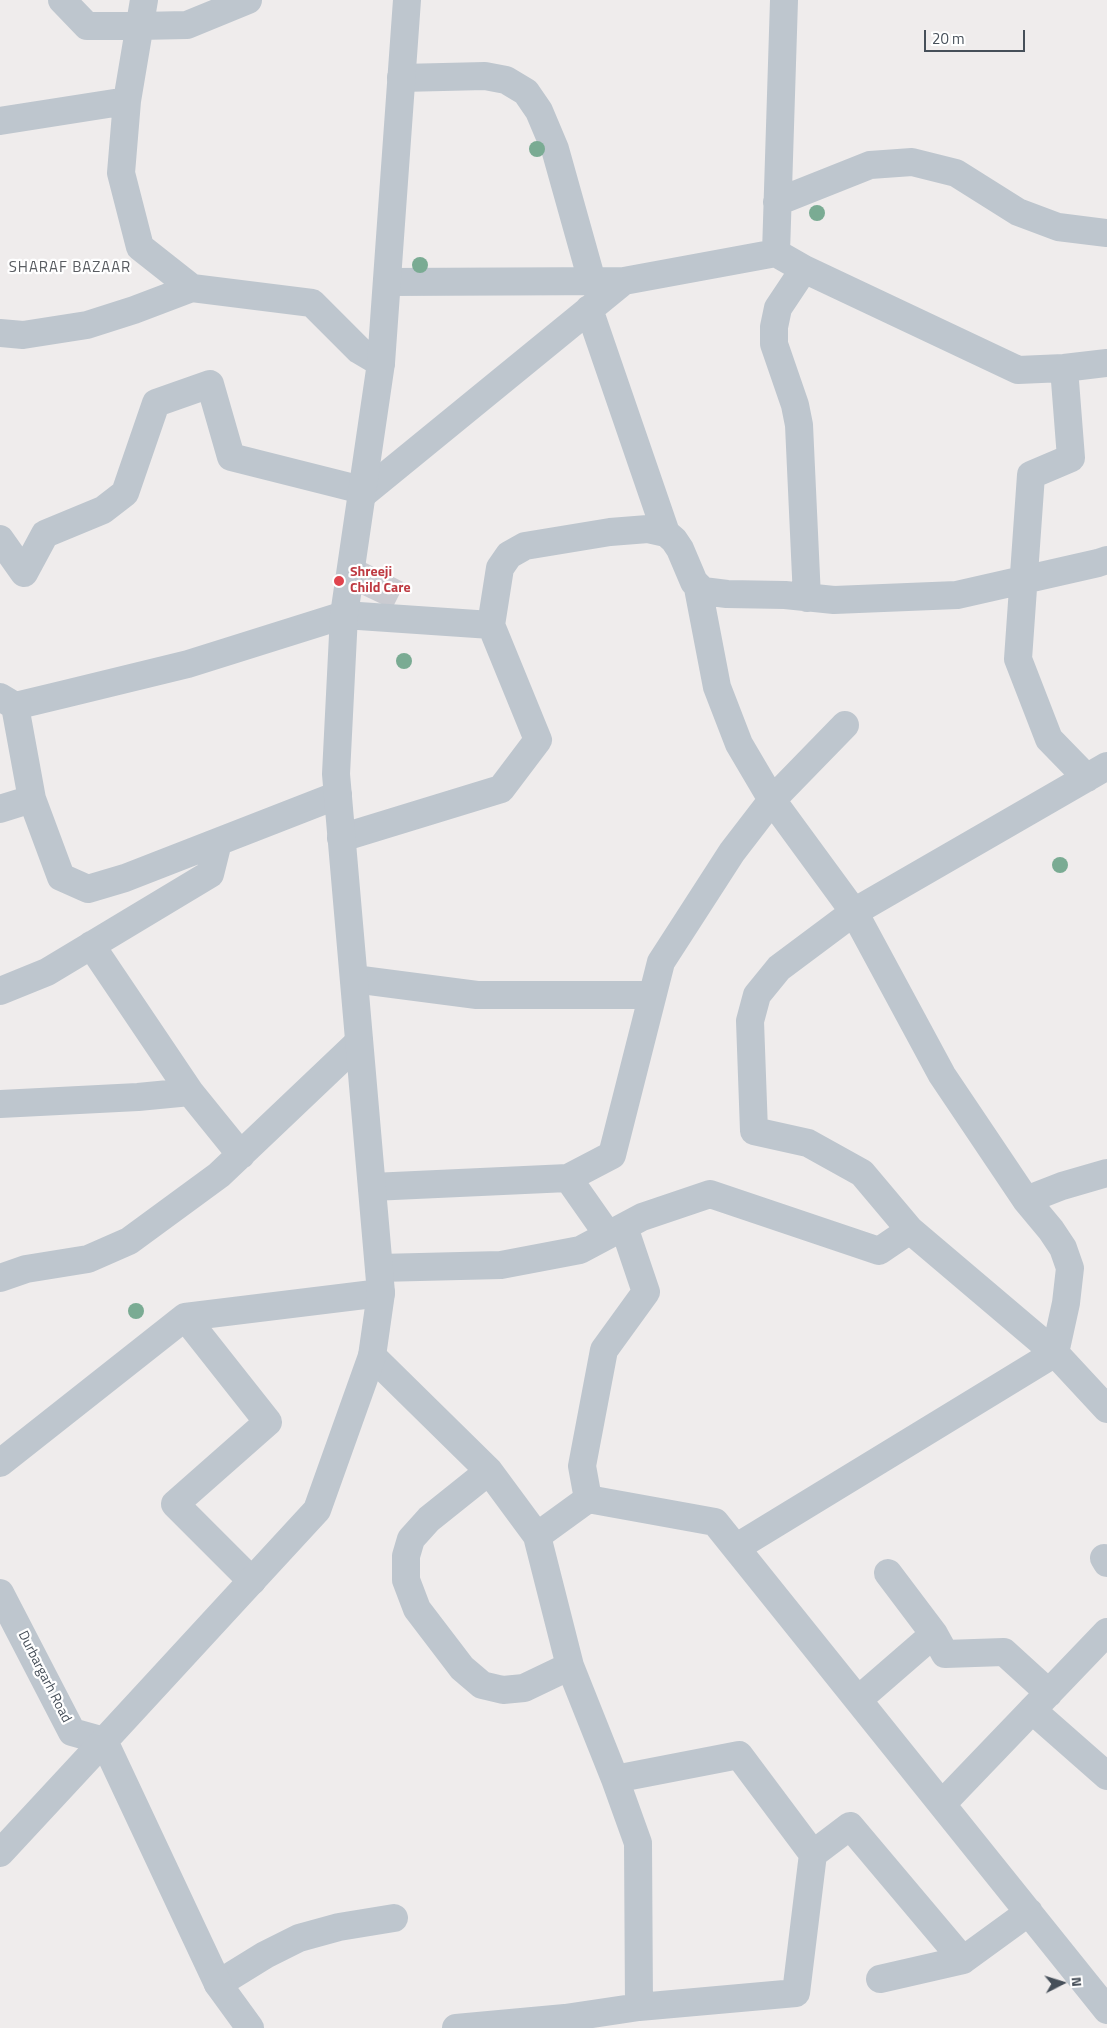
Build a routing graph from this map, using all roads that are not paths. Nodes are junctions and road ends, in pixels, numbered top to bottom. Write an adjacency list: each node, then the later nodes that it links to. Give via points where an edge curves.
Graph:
1 (62, 0): 5 (street, via 87,26)
2 (248, 0): 5 (street, via 187,25)
3 (407, 0): 6 (street)
4 (784, 0): 9 (street)
5 (141, 13): 7 (street)
6 (401, 78): 13 (street, via 486,76 506,80 526,92 539,112 555,149); 15 (street)
7 (127, 100): 8 (street); 16 (street, via 121,173 140,247)
8 (0, 121)
9 (777, 202): 10 (street, via 870,164 912,162 956,173 1018,212 1058,227); 11 (street)
10 (1106, 231)
11 (776, 253): 12 (street); 14 (street)
12 (804, 269): 21 (street, via 1018,370); 28 (street, via 778,308 774,344 799,426)
13 (592, 281): 14 (street); 15 (street)
14 (624, 281): 17 (street)
15 (386, 282): 20 (street)
16 (192, 288): 18 (street, via 88,325 23,335); 20 (street, via 312,303 359,350)
17 (590, 309): 22 (street); 23 (street)
18 (0, 333)
19 (1107, 362): 21 (street)
20 (381, 363): 22 (street)
21 (1064, 368): 26 (street, via 1071,458 1031,475)
22 (362, 492): 24 (street, via 231,458 210,384 156,404 125,493 103,510 45,534 24,573); 29 (street)
23 (666, 533): 27 (street, via 680,549); 30 (street, via 648,529 610,532 525,546 509,555 500,568)
24 (0, 539)
25 (1107, 560): 26 (street)
26 (1023, 580): 28 (street, via 957,596); 33 (street, via 1018,659 1049,739)
27 (698, 588): 28 (street, via 727,594); 36 (street, via 717,687 739,744)
28 (807, 598)
29 (344, 615): 30 (street); 31 (street, via 188,664); 34 (street, via 336,774)
30 (491, 625): 38 (street, via 538,740 501,789)
31 (8, 701): 35 (street)
32 (845, 725): 36 (street)
33 (1097, 772): 40 (street)
34 (338, 795): 38 (street); 39 (street)
35 (32, 798): 37 (street); 39 (street, via 61,878 88,889)
36 (772, 800): 40 (street); 44 (street, via 732,852 661,962)
37 (0, 810)
38 (341, 838): 42 (street)
39 (218, 842): 41 (street, via 210,874)
40 (854, 912): 52 (street, via 942,1075); 53 (street, via 779,968 757,995 750,1021 754,1131 808,1142 862,1173)
41 (91, 945): 43 (street, via 47,972); 46 (street)
42 (354, 979): 44 (street, via 477,994); 45 (street)
43 (0, 991)
44 (652, 995): 50 (street, via 612,1155)
45 (359, 1042): 48 (street); 51 (street)
46 (190, 1092): 47 (street); 48 (street)
47 (0, 1104)
48 (241, 1155): 55 (street, via 220,1175 129,1241 88,1259 26,1269)
49 (1107, 1173): 52 (street)
50 (568, 1178): 51 (street); 54 (street)
51 (372, 1187): 56 (street)
52 (1026, 1200): 58 (street, via 1052,1230 1070,1268)
53 (910, 1230): 54 (street, via 879,1251 710,1194 642,1217); 58 (street)
54 (616, 1231): 56 (street, via 580,1250 501,1266); 63 (street, via 646,1292 604,1350 582,1466)
55 (0, 1278)
56 (380, 1280): 57 (street); 59 (street)
57 (185, 1317): 61 (street); 67 (street, via 268,1422 175,1504)
58 (1055, 1353): 60 (street); 65 (street)
59 (372, 1356): 62 (street); 67 (street, via 317,1510)
60 (1107, 1409)
61 (0, 1463)
62 (489, 1471): 64 (street); 71 (street, via 429,1519 411,1539 406,1556 406,1580 417,1608 462,1668 482,1685 504,1690 524,1688)
63 (588, 1498): 64 (street); 65 (street, via 715,1522)
64 (537, 1536): 71 (street)
65 (737, 1547): 72 (street)
66 (888, 1573): 70 (street)
67 (252, 1581): 74 (street)
68 (0, 1593): 74 (street, Durbargarh Road, via 72,1732)
69 (1107, 1632): 73 (street)
70 (934, 1634): 72 (street); 73 (street, via 945,1654 1004,1652)
71 (570, 1666): 76 (street)
72 (858, 1699): 77 (street)
73 (1041, 1702): 75 (street); 77 (street)
74 (104, 1741): 78 (street); 84 (street)
75 (1107, 1776)
76 (615, 1779): 79 (street, via 739,1755); 85 (street, via 638,1843)
77 (942, 1804): 80 (street)
78 (0, 1853)
79 (813, 1854): 82 (street, via 850,1826); 85 (street, via 796,1993)
80 (1029, 1912): 82 (street); 86 (street)
81 (394, 1918): 84 (street, via 339,1927 299,1938)
82 (963, 1960): 83 (street)
83 (880, 1979)
84 (218, 1984): 87 (street)
85 (639, 2007): 88 (street)
86 (1107, 2010)
87 (250, 2028)
88 (456, 2028)

